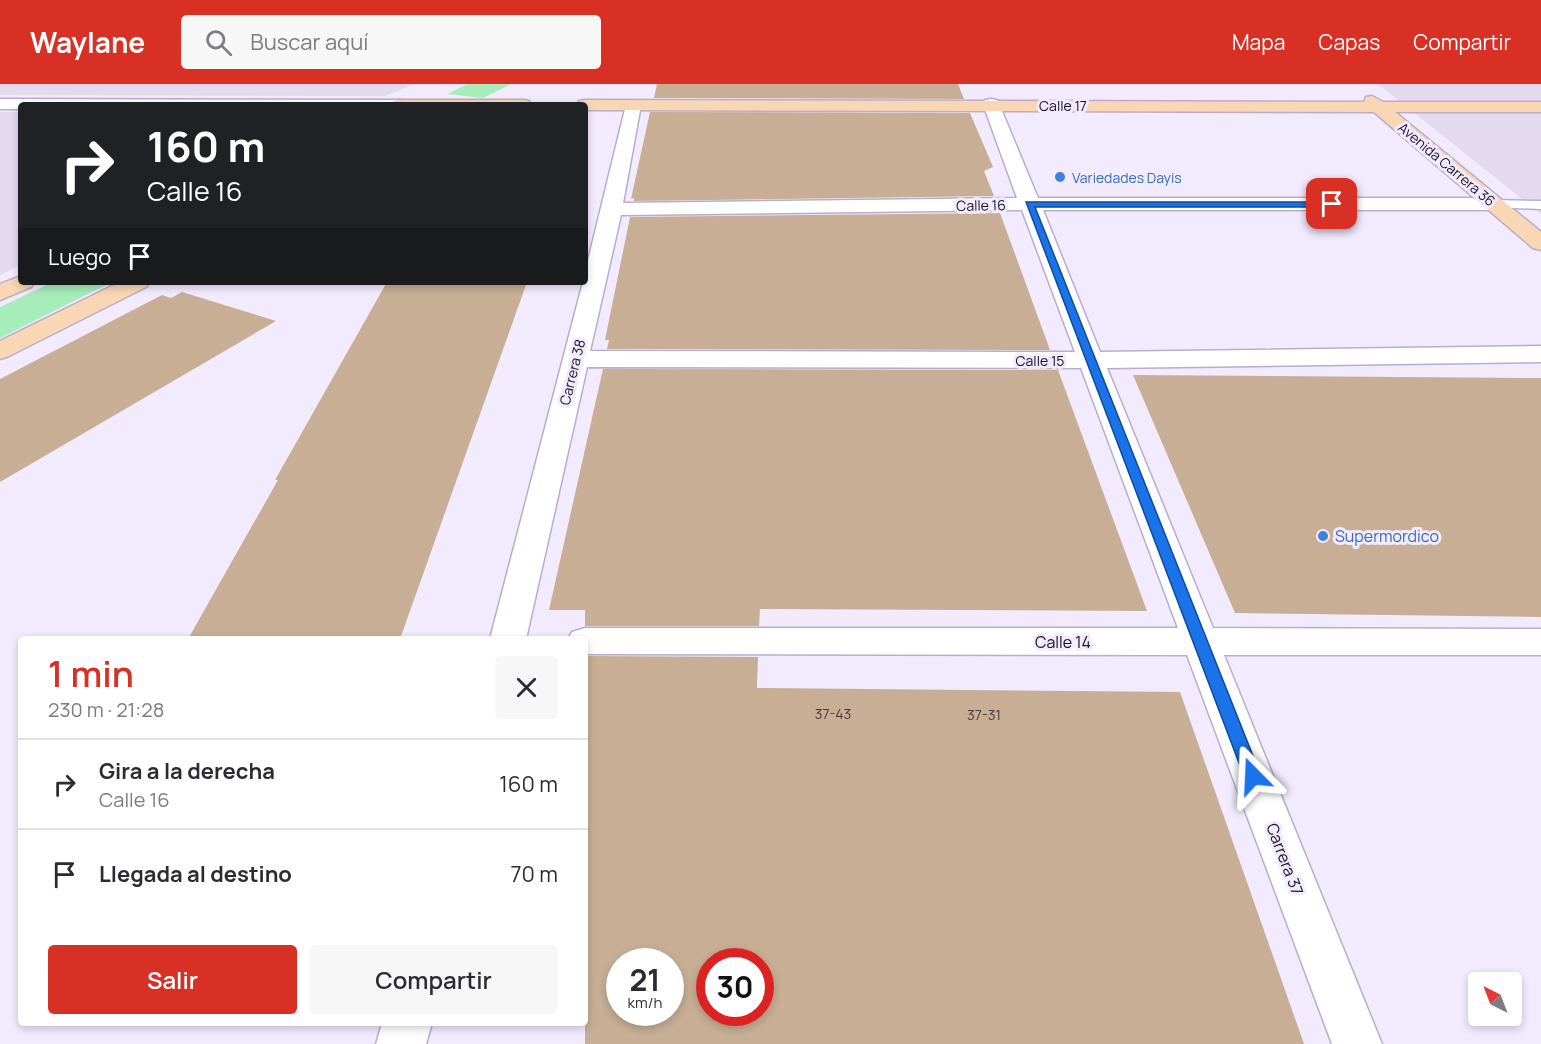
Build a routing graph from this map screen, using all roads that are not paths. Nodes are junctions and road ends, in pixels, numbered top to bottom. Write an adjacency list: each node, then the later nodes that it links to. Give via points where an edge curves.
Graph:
1 (435, 88): 6 (street)
2 (107, 91): 5 (street)
3 (1361, 92): 13 (street, Avenida Carrera 36)
4 (522, 97): 7 (street)
5 (90, 102)
6 (405, 102)
7 (502, 102)
8 (0, 104): 9 (street)
9 (18, 104)
10 (991, 104): 12 (street, Calle 17); 13 (street, Calle 17); 15 (street, Carrera 37)
11 (588, 105): 12 (street, Calle 17)
12 (633, 105): 18 (street, Carrera 38)
13 (1379, 106): 14 (street, Calle 17); 16 (street, Avenida Carrera 36)
14 (1541, 107)
15 (1029, 204): 16 (street, Calle 16); 18 (street, Calle 16); 26 (street, Carrera 37)
16 (1494, 204): 17 (lane); 19 (street, Avenida Carrera 36)
17 (1541, 205)
18 (612, 209): 25 (street, Carrera 38)
19 (1541, 243)
20 (18, 284): 22 (street)
21 (132, 285): 23 (street)
22 (0, 293)
23 (0, 351)
24 (1541, 354): 26 (street, Calle 15)
25 (575, 359): 26 (street, Calle 15); 27 (street, Carrera 38)
26 (1090, 360): 30 (street, Carrera 37)
27 (509, 636)
28 (588, 641): 30 (street, Calle 14)
29 (1541, 642): 30 (street, Calle 14)
30 (1200, 643): 33 (street, Carrera 37)
31 (406, 1026): 32 (street)
32 (401, 1044)
33 (1357, 1044)

